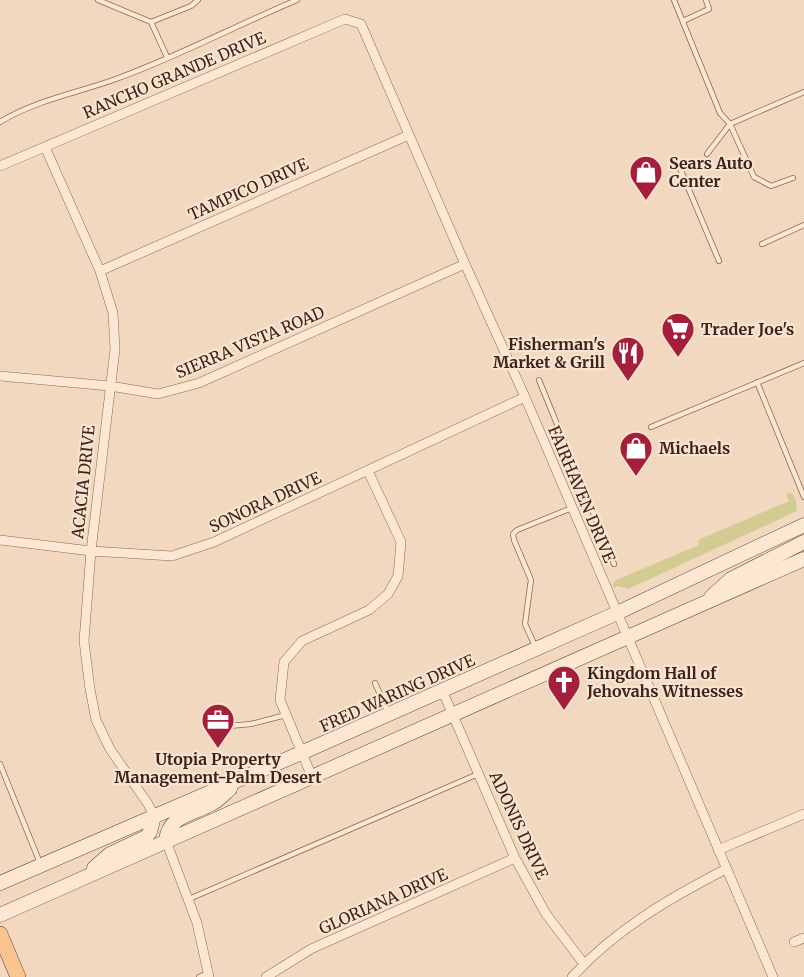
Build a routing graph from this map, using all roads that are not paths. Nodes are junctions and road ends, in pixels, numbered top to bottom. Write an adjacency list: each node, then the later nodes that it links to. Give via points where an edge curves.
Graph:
1 (98, 0): 7 (lane)
2 (198, 0): 7 (lane)
3 (297, 0): 9 (lane)
4 (674, 0): 6 (lane)
5 (706, 0): 6 (lane, via 710,9)
6 (682, 21): 12 (lane, via 720,113)
7 (151, 22): 9 (lane)
8 (361, 24): 13 (street, FAIRHAVEN DRIVE); 14 (street, RANCHO GRANDE DRIVE, via 345,19)
9 (167, 57): 11 (lane, via 116,79 61,95)
10 (804, 92): 12 (lane)
11 (0, 122)
12 (730, 124): 15 (lane); 18 (lane, via 754,177 771,186)
13 (409, 135): 22 (street, FAIRHAVEN DRIVE); 23 (street, TAMPICO DRIVE)
14 (45, 147): 16 (street, RANCHO GRANDE DRIVE); 23 (street, ACACIA DRIVE)
15 (707, 154)
16 (0, 166)
17 (679, 166): 21 (lane)
18 (793, 178)
19 (804, 225): 20 (lane)
20 (762, 244)
21 (719, 261)
22 (465, 264): 28 (street, SIERRA VISTA ROAD, via 199,383 158,394); 29 (street, FAIRHAVEN DRIVE)
23 (99, 271): 28 (street, ACACIA DRIVE, via 113,313 115,349)
24 (804, 363): 27 (lane)
25 (0, 376): 28 (street, SIERRA VISTA ROAD)
26 (539, 380): 39 (lane)
27 (757, 382): 30 (lane); 32 (lane)
28 (110, 386): 37 (street, ACACIA DRIVE)
29 (525, 397): 31 (street, SONORA DRIVE); 33 (street, FAIRHAVEN DRIVE)
30 (651, 427)
31 (368, 471): 37 (street, SONORA DRIVE, via 214,542 172,556); 47 (street, via 401,542 399,576 388,594 369,610 302,641 284,662 280,700)
32 (804, 497)
33 (572, 508): 41 (street, FAIRHAVEN DRIVE); 43 (lane, via 513,534 531,580 525,624)
34 (804, 525): 41 (main road, FRED WARING DRIVE)
35 (0, 540): 37 (street, SONORA DRIVE)
36 (804, 542): 40 (main road, via 731,579)
37 (90, 551): 56 (street, ACACIA DRIVE, via 84,641 96,720 110,749)
38 (804, 560): 40 (main road)
39 (614, 564)
40 (700, 606): 42 (main road)
41 (616, 613): 42 (street, FAIRHAVEN DRIVE); 43 (main road, FRED WARING DRIVE)
42 (628, 639): 48 (main road); 58 (street, FAIRHAVEN DRIVE)
43 (536, 649): 45 (main road, FRED WARING DRIVE)
44 (375, 683): 46 (lane)
45 (442, 690): 46 (main road, FRED WARING DRIVE); 48 (street, ADONIS DRIVE)
46 (389, 714): 50 (main road, FRED WARING DRIVE)
47 (286, 715): 49 (lane); 50 (street)
48 (453, 715): 52 (street, ADONIS DRIVE); 53 (main road)
49 (229, 726)
50 (301, 753): 53 (street); 54 (main road, FRED WARING DRIVE)
51 (0, 764): 60 (lane)
52 (478, 774): 59 (street, ADONIS DRIVE); 64 (lane)
53 (312, 777): 57 (main road)
54 (245, 778): 56 (main road, FRED WARING DRIVE); 57 (main road, via 214,803 175,821 167,829)
55 (804, 814): 58 (street)
56 (154, 816): 60 (main road, FRED WARING DRIVE); 62 (main road, via 146,837 110,855)
57 (166, 842): 62 (main road); 64 (street)
58 (718, 850): 61 (street, FAIRHAVEN DRIVE)
59 (515, 858): 69 (street, ADONIS DRIVE, via 546,914); 72 (street, GLORIANA DRIVE, via 311,949)
60 (41, 866): 63 (main road, FRED WARING DRIVE)
61 (726, 869): 69 (street, via 651,910); 74 (street, FAIRHAVEN DRIVE)
62 (87, 876): 65 (main road)
63 (0, 883)
64 (188, 900): 70 (street, via 197,923)
65 (0, 915)
66 (0, 934): 71 (main road)
67 (804, 938): 68 (street)
68 (794, 942)
69 (584, 964): 73 (street)
70 (205, 976)
71 (18, 977)
72 (266, 977)
73 (572, 977)
74 (773, 977)

